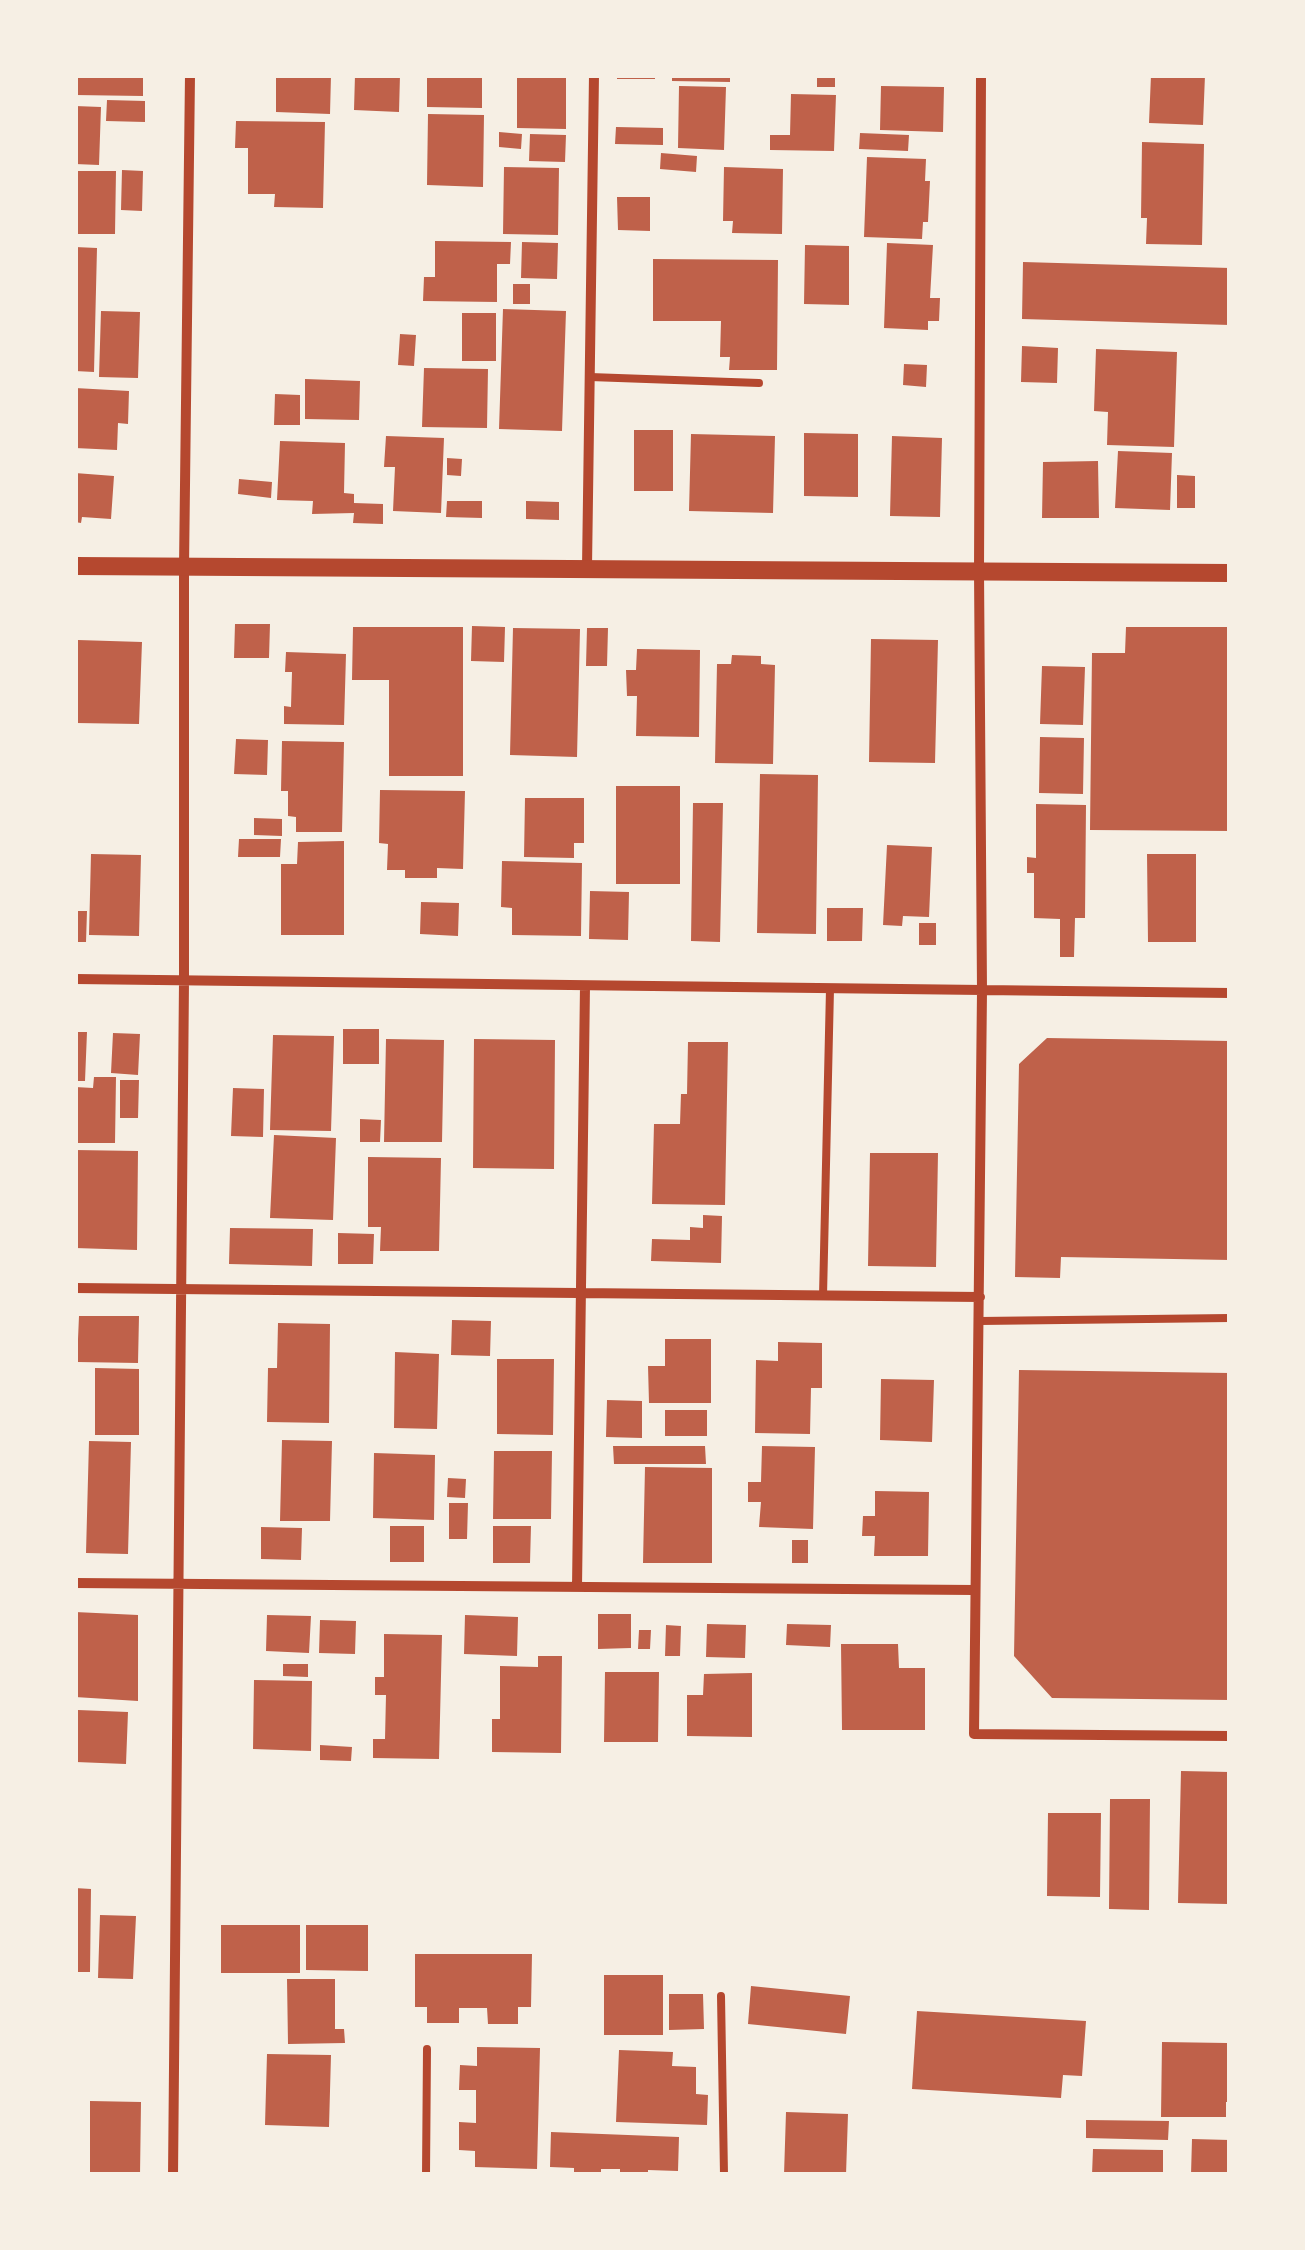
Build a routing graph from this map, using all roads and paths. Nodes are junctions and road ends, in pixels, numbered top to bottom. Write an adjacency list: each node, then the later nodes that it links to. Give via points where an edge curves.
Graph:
1 (190, 75): 7 (street)
2 (594, 75): 4 (street)
3 (981, 75): 9 (street)
4 (590, 377): 5 (lane); 8 (street)
5 (759, 383)
6 (75, 566): 7 (street)
7 (184, 567): 8 (street); 12 (street)
8 (587, 567): 9 (street)
9 (980, 570): 10 (street); 15 (street)
10 (1230, 573)
11 (75, 979): 12 (street)
12 (184, 981): 13 (street); 18 (street)
13 (585, 986): 14 (street); 19 (street)
14 (830, 989): 15 (street); 20 (lane)
15 (982, 991): 16 (street); 21 (street)
16 (1230, 993)
17 (75, 1288): 18 (street)
18 (181, 1288): 19 (street); 25 (street)
19 (582, 1293): 20 (street); 26 (street)
20 (822, 1296): 21 (street)
21 (980, 1298): 23 (street)
22 (1230, 1318): 23 (lane)
23 (980, 1321): 27 (street)
24 (75, 1583): 25 (street)
25 (179, 1584): 26 (street); 31 (street)
26 (577, 1587): 27 (street)
27 (974, 1590): 28 (street, via 974,1734)
28 (1230, 1736)
29 (721, 1996): 33 (lane)
30 (427, 2049): 32 (lane)
31 (174, 2175)
32 (426, 2175)
33 (724, 2175)

